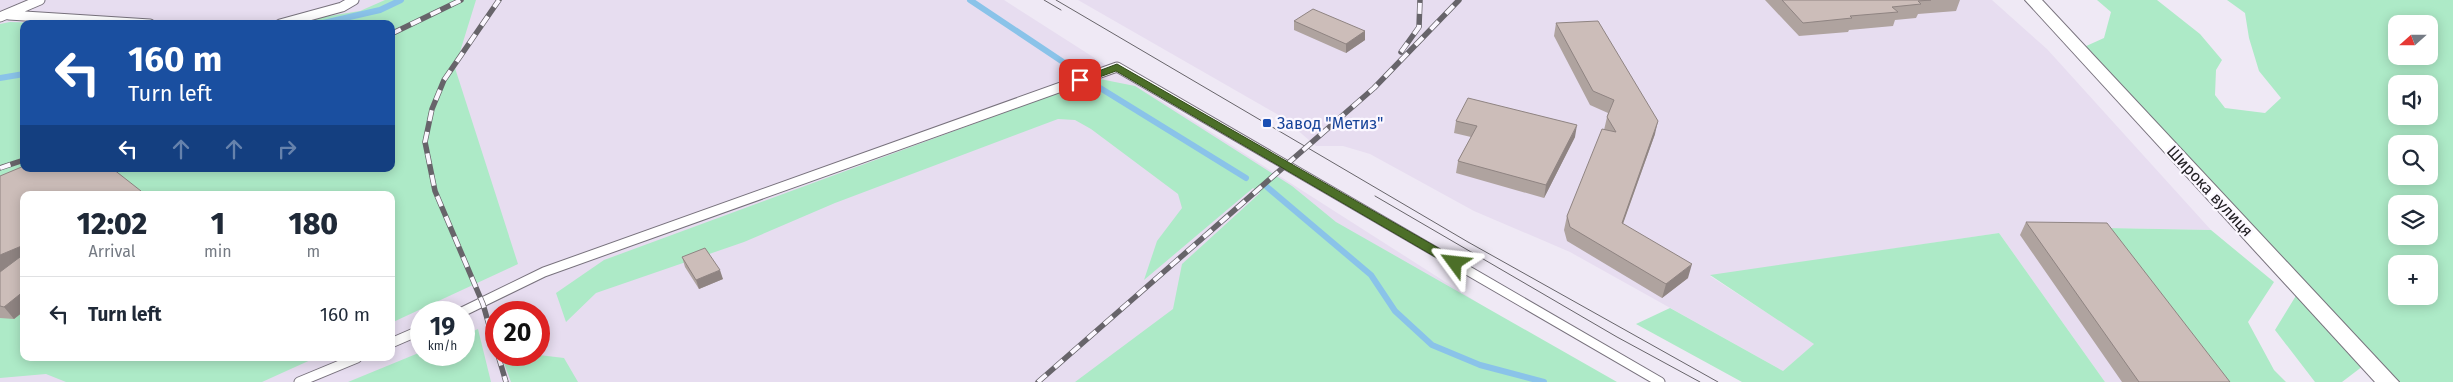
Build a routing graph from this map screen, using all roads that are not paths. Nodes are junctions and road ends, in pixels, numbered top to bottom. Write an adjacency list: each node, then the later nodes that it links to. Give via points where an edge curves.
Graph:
1 (40, 0): 4 (lane)
2 (354, 0): 7 (lane, via 342,7)
3 (2033, 0): 14 (street, Широка вулиця)
4 (9, 15): 5 (lane); 6 (lane)
5 (0, 17)
6 (87, 20)
7 (295, 20)
8 (475, 306): 13 (lane, via 544,272 1117,67)
9 (410, 335): 10 (lane)
10 (395, 341)
11 (350, 361): 12 (lane)
12 (300, 382)
13 (1660, 382)
14 (2388, 382)

